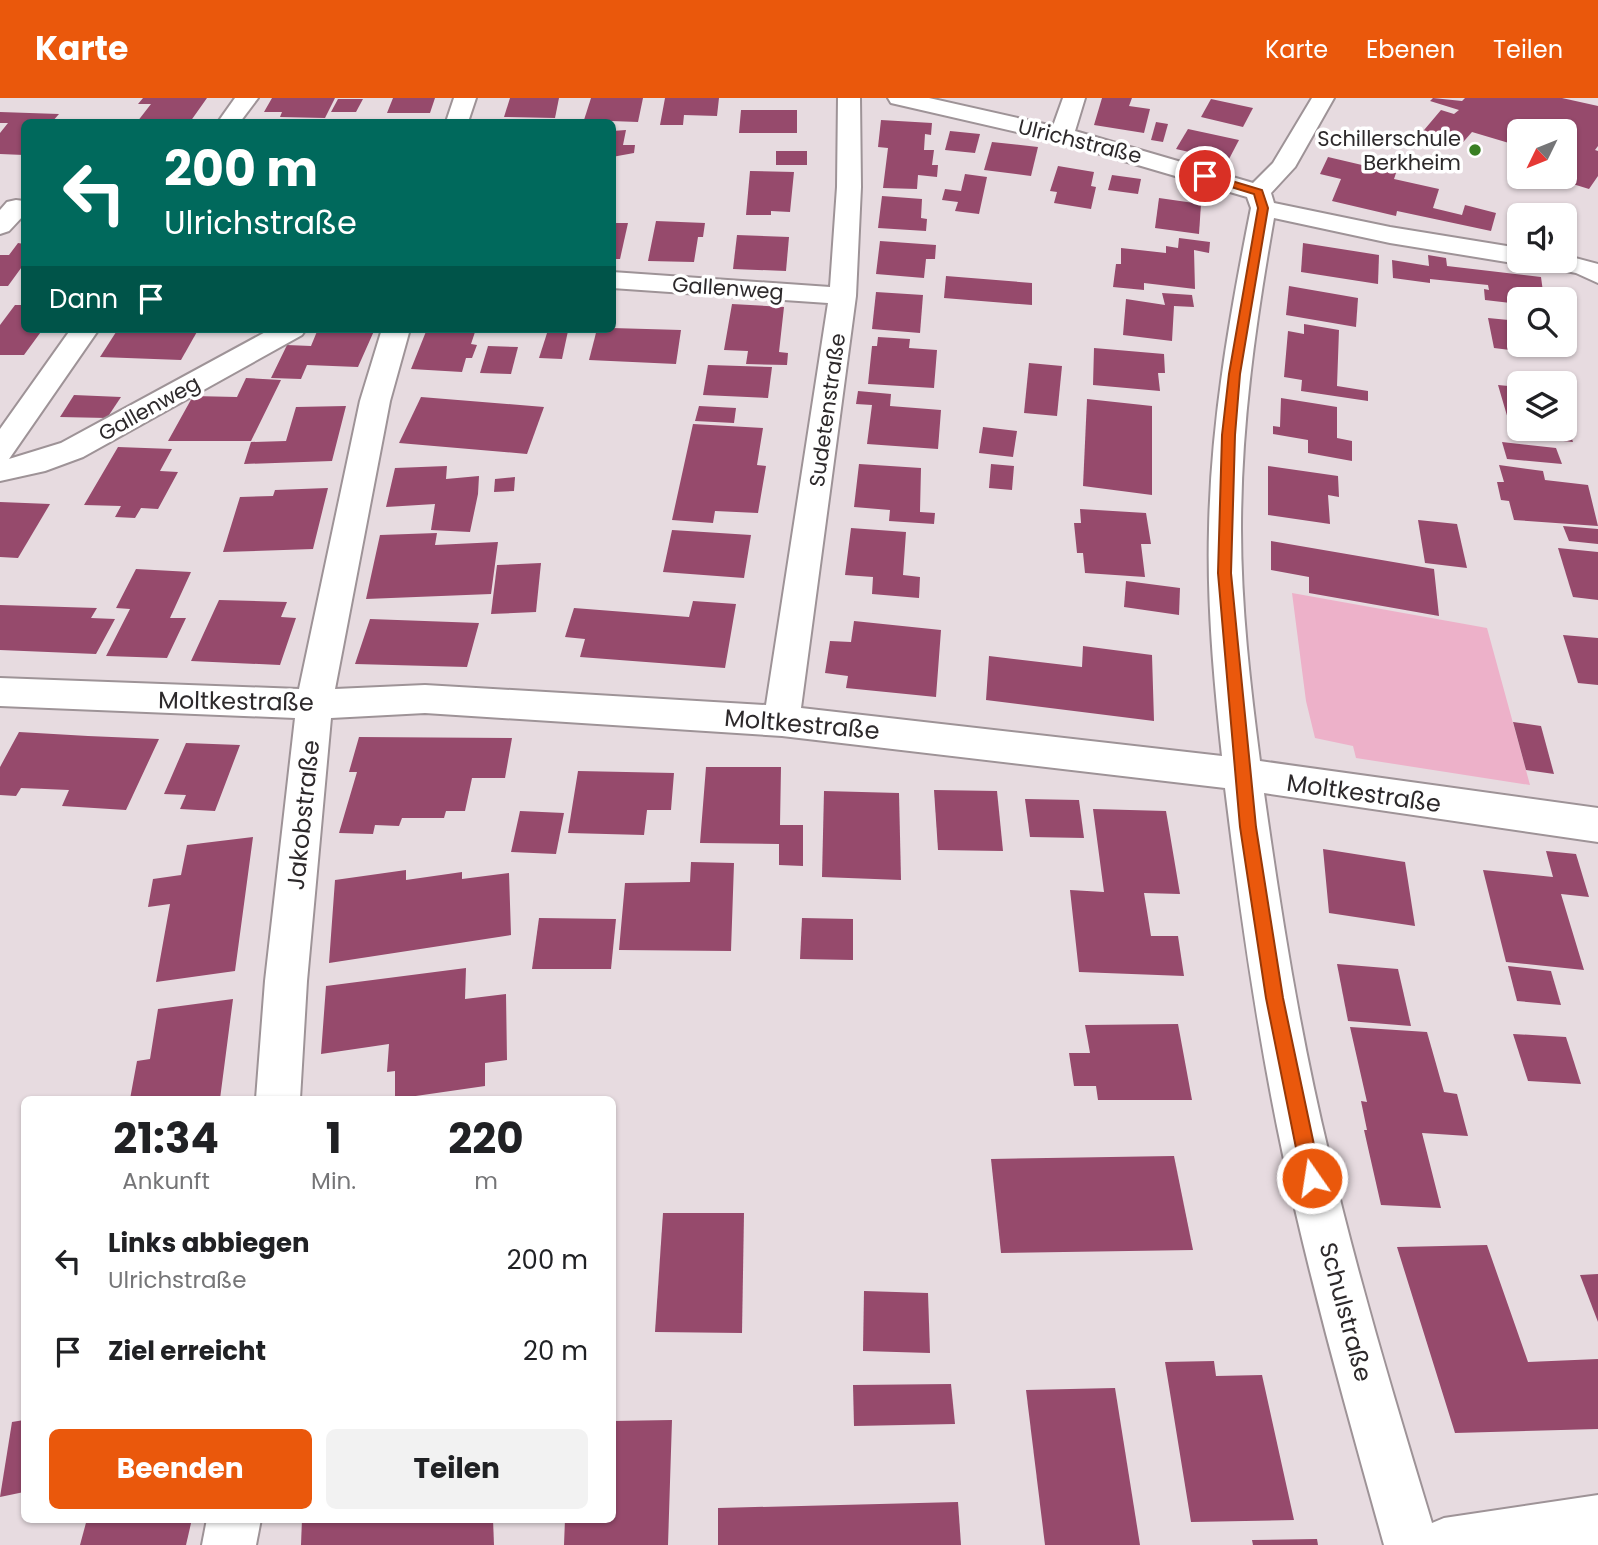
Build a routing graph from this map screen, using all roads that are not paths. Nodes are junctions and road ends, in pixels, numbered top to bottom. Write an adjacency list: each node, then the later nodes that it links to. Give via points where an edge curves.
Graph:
1 (247, 98): 7 (street)
2 (465, 98): 8 (street)
3 (849, 98): 17 (street, Sudetenstraße)
4 (899, 98): 9 (street, Ulrichstraße)
5 (1074, 98): 9 (street)
6 (1323, 98): 10 (street)
7 (231, 119)
8 (458, 119)
9 (1062, 135): 10 (street, Ulrichstraße)
10 (1261, 200): 13 (street, Ulrichstraße, via 1403,238); 26 (street, Schulstraße, via 1234,374 1226,489 1226,607)
11 (21, 208): 12 (street, via 16,207)
12 (0, 226)
13 (1507, 254)
14 (1577, 267): 15 (street)
15 (1598, 275)
16 (616, 280): 17 (street, Gallenweg)
17 (843, 296): 25 (street, Sudetenstraße)
18 (82, 333): 21 (street)
19 (285, 333): 22 (street, Gallenweg, via 72,450)
20 (395, 333): 24 (street, Jakobstraße, via 373,411)
21 (0, 451)
22 (0, 471)
23 (0, 692): 24 (street, Moltkestraße)
24 (314, 704): 25 (street, Moltkestraße, via 425,699); 28 (street, Jakobstraße)
25 (782, 721): 26 (street, Moltkestraße)
26 (1243, 776): 27 (street, Moltkestraße); 32 (street, Schulstraße, via 1274,998 1305,1153)
27 (1598, 825)
28 (278, 1096)
29 (1598, 1522): 33 (street)
30 (233, 1523): 31 (street)
31 (229, 1545)
32 (1410, 1545)
33 (1444, 1545)

